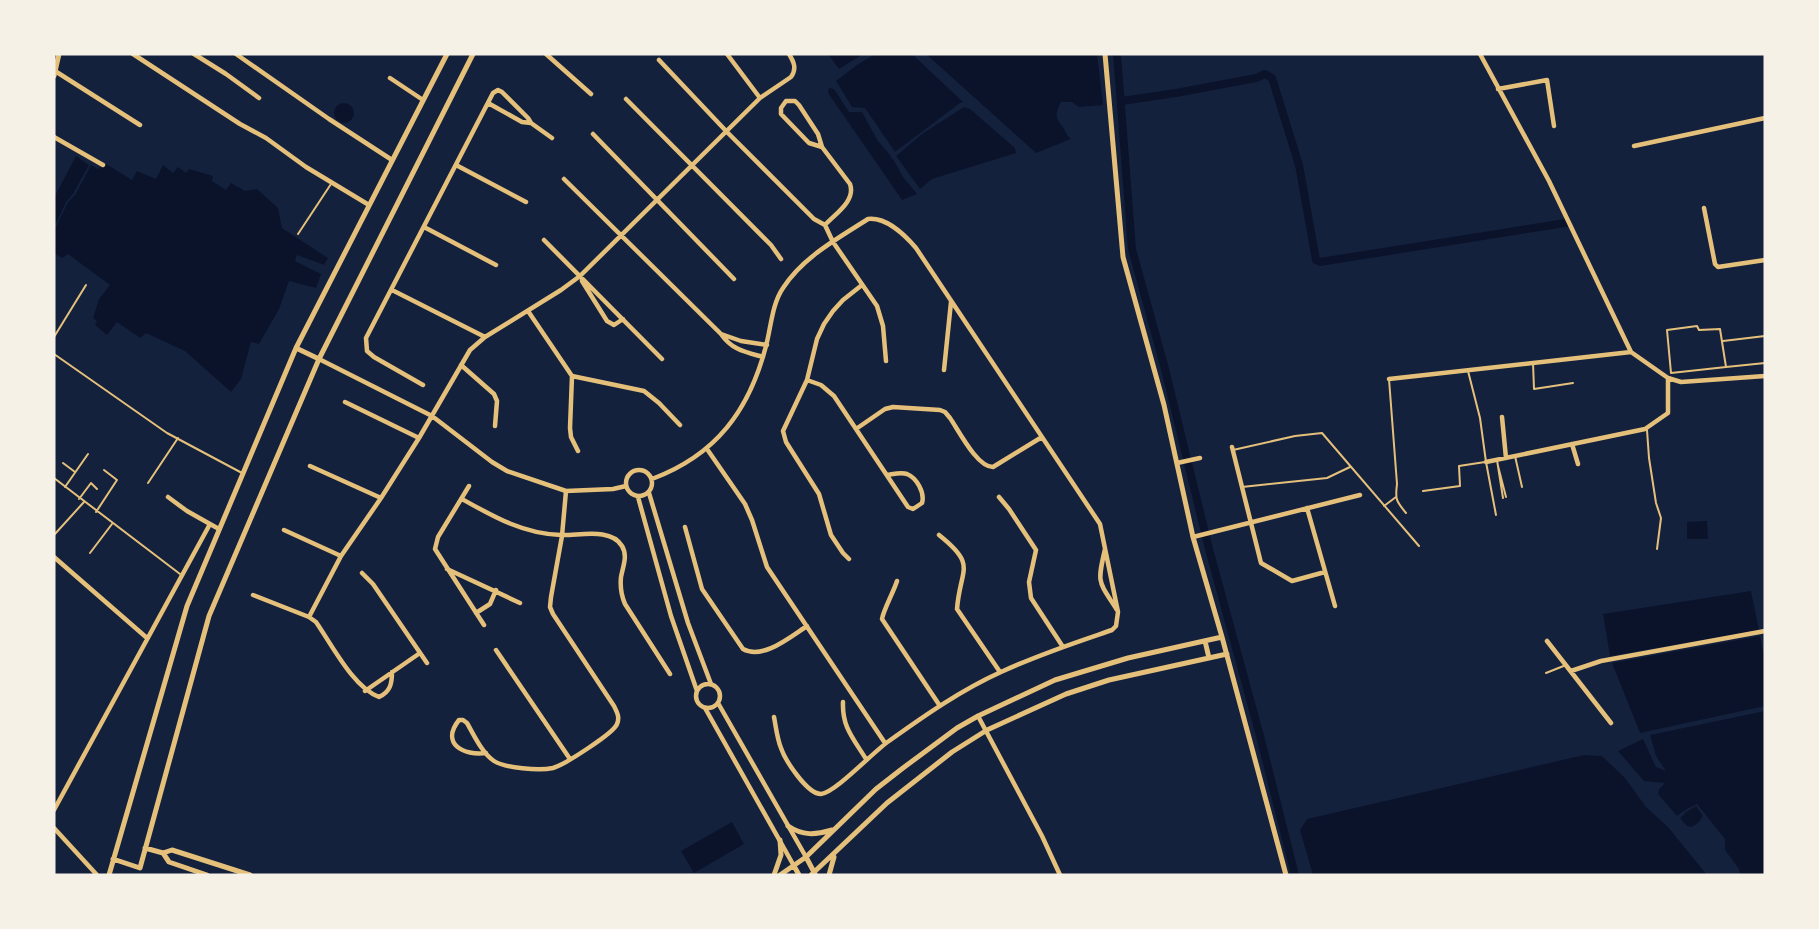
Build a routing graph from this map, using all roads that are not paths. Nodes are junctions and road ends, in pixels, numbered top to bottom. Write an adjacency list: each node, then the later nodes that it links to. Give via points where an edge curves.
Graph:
1 (134, 54): 37 (street)
2 (194, 54): 17 (street)
3 (236, 54): 32 (street)
4 (447, 54): 20 (street)
5 (473, 54): 69 (street)
6 (546, 54): 16 (street)
7 (727, 54): 18 (street)
8 (789, 54): 18 (street, via 794,61 794,73)
9 (1105, 54): 103 (street, via 1123,257)
10 (1480, 54): 15 (street)
11 (57, 56): 13 (street)
12 (659, 60): 26 (street)
13 (55, 73): 24 (street)
14 (390, 78): 20 (street)
15 (1498, 89): 25 (street, via 1547,80); 66 (street, via 1549,181)
16 (591, 94)
17 (259, 98)
18 (760, 98): 26 (street)
19 (626, 99): 35 (street)
20 (423, 100): 32 (street)
21 (488, 104): 23 (street); 23 (street, via 494,92 500,90); 34 (street)
22 (1765, 118): 30 (street)
23 (531, 123): 29 (street)
24 (140, 125)
25 (1554, 126)
26 (727, 132): 35 (street); 42 (street, via 814,219)
27 (593, 134): 38 (street)
28 (54, 137): 33 (street)
29 (552, 138)
30 (1634, 146)
31 (822, 147): 31 (street, via 799,105 786,101 781,114 809,143); 42 (street, via 852,190 846,203)
32 (392, 160): 40 (street)
33 (103, 165)
34 (456, 165): 39 (street); 43 (street)
35 (692, 166): 38 (street); 48 (street)
36 (564, 179): 45 (street)
37 (332, 183): 40 (street); 44 (lane)
38 (658, 200): 45 (street); 52 (street)
39 (526, 202)
40 (369, 205): 65 (street)
41 (1704, 208): 49 (street, via 1716,266)
42 (825, 225): 47 (street)
43 (424, 227): 50 (street); 55 (street)
44 (298, 234)
45 (622, 236): 51 (street); 59 (street)
46 (544, 240): 51 (street)
47 (833, 242): 54 (street); 56 (street, via 868,219 883,221 907,237); 64 (street, via 810,258 782,290)
48 (781, 259)
49 (1765, 260)
50 (496, 265)
51 (580, 276): 57 (street); 58 (street); 58 (street, via 607,321 614,325)
52 (735, 279)
53 (86, 285): 61 (lane)
54 (862, 285): 71 (street, via 881,316); 81 (street, via 843,300 824,324)
55 (392, 290): 62 (street); 84 (street, via 366,338 367,351)
56 (951, 302): 76 (street); 92 (street)
57 (528, 311): 62 (street); 78 (street)
58 (623, 319): 70 (street)
59 (721, 334): 64 (street); 68 (street, via 738,349)
60 (1765, 336): 63 (lane)
61 (54, 337)
62 (485, 337): 74 (street)
63 (1723, 340): 75 (lane); 75 (lane, via 1720,329 1699,330 1697,326 1667,330 1671,373)
64 (767, 345): 68 (street)
65 (296, 348): 69 (street); 112 (street)
66 (1631, 352): 72 (street); 80 (street)
67 (54, 354): 93 (lane)
68 (763, 357): 97 (street, via 737,415)
69 (319, 359): 86 (street); 211 (street, via 209,615)
70 (662, 359)
71 (886, 361)
72 (1533, 363): 77 (street); 83 (lane, via 1534,389)
73 (1765, 363): 75 (lane)
74 (461, 365): 86 (street); 89 (street, via 494,394)
75 (1726, 367)
76 (944, 370)
77 (1468, 371): 82 (street); 104 (lane)
78 (572, 376): 88 (street, via 644,391); 98 (street, via 570,428)
79 (1765, 376): 80 (street, via 1681,382)
80 (1668, 378): 90 (street, via 1668,413)
81 (807, 380): 91 (street, via 834,396); 157 (street, via 783,430 784,436 819,494 831,535)
82 (1389, 380): 130 (lane)
83 (1573, 383)
84 (423, 385)
85 (345, 402): 94 (street)
86 (432, 416): 94 (street); 123 (street, via 507,471)
87 (1502, 417): 101 (street)
88 (680, 425)
89 (495, 426)
90 (1646, 428): 95 (street); 153 (lane, via 1661,518)
91 (856, 429): 92 (street, via 893,407 940,410 950,417 988,467 1001,464); 113 (street)
92 (1042, 437): 151 (street, via 1100,524)
93 (178, 438): 112 (lane); 116 (lane)
94 (419, 438): 132 (street)
95 (1572, 444): 100 (street); 107 (street)
96 (1232, 448): 109 (lane, via 1322,433); 120 (street)
97 (706, 449): 115 (street); 173 (street, via 745,504 767,567)
98 (578, 451)
99 (88, 454): 111 (lane)
100 (1515, 456): 101 (street); 121 (lane)
101 (1506, 458): 106 (street)
102 (1197, 459): 103 (street)
103 (1180, 462): 150 (street)
104 (1486, 462): 106 (street); 124 (lane, via 1459,466 1460,486); 140 (lane)
105 (63, 463): 111 (lane)
106 (1498, 463): 133 (lane)
107 (1578, 464)
108 (310, 466): 132 (street)
109 (1352, 466): 120 (lane, via 1327,478); 136 (lane)
110 (104, 470): 138 (lane, via 117,480)
111 (75, 472): 119 (lane)
112 (243, 473): 145 (street)
113 (887, 475): 113 (street, via 908,507 913,510 922,503 922,492 911,476)
114 (54, 478): 119 (lane)
115 (652, 479): 118 (street, via 636,470 628,476); 125 (street)
116 (148, 483)
117 (469, 486): 134 (street)
118 (626, 486): 123 (street); 128 (street)
119 (65, 487): 131 (lane)
120 (1242, 487): 141 (street)
121 (1522, 487)
122 (97, 489): 131 (lane, via 91,483)
123 (566, 491): 149 (street)
124 (1423, 491)
125 (649, 493): 128 (street); 170 (street)
126 (1360, 495): 137 (street)
127 (168, 497): 143 (street)
128 (638, 497): 172 (street)
129 (999, 497): 179 (street, via 1036,550 1030,598)
130 (1395, 497): 136 (lane); 139 (lane)
131 (79, 498): 135 (lane)
132 (381, 498): 155 (street)
133 (1505, 498)
134 (462, 499): 149 (street, via 502,521); 158 (street, via 436,543 435,549)
135 (84, 502): 138 (lane); 147 (lane)
136 (1384, 506): 152 (lane)
137 (1307, 508): 141 (street); 159 (street)
138 (96, 512): 142 (lane)
139 (1406, 513)
140 (1496, 515)
141 (1251, 523): 150 (street); 159 (street, via 1261,563 1292,581)
142 (112, 524): 154 (lane); 161 (lane)
143 (210, 524): 145 (street); 161 (street)
144 (685, 527): 173 (street, via 702,589 743,649 757,653)
145 (219, 529): 215 (street, via 188,606)
146 (284, 530): 155 (street)
147 (54, 535)
148 (939, 535): 188 (street, via 963,560 957,609)
149 (562, 536): 190 (street, via 600,535 619,542 625,556 621,578 625,604); 204 (street, via 550,607 618,714 615,728)
150 (1193, 537): 176 (street)
151 (1105, 546): 167 (street); 167 (street, via 1100,583)
152 (1419, 546)
153 (1657, 549)
154 (90, 553)
155 (341, 556): 169 (street)
156 (54, 558): 175 (street)
157 (849, 559)
158 (447, 569): 163 (street); 168 (street)
159 (1325, 572): 166 (street)
160 (362, 573): 181 (street)
161 (183, 576): 175 (street)
162 (897, 581): 196 (street, via 882,619)
163 (496, 590): 165 (street); 168 (street, via 490,604)
164 (253, 595): 169 (street)
165 (520, 603)
166 (1335, 606)
167 (1118, 612): 179 (street, via 1112,630)
168 (476, 613): 171 (street)
169 (309, 617): 192 (street)
170 (688, 623): 172 (street); 191 (street)
171 (484, 625)
172 (675, 627): 193 (street)
173 (807, 627): 202 (street)
174 (1765, 631): 186 (street, via 1601,661)
175 (147, 638): 206 (street)
176 (1222, 638): 177 (street); 182 (street)
177 (1205, 641): 183 (street); 198 (street, via 1055,680)
178 (1547, 641): 185 (street)
179 (1063, 647): 188 (street)
180 (496, 650): 204 (street)
181 (420, 653): 184 (street); 187 (street)
182 (1227, 654): 183 (street); 227 (street)
183 (1209, 658): 201 (street, via 1066,694)
184 (427, 663)
185 (1566, 664): 186 (street); 189 (lane)
186 (1571, 671): 200 (street)
187 (392, 672): 192 (street); 192 (street, via 392,682 384,695)
188 (1000, 672): 196 (street)
189 (1546, 673)
190 (670, 674)
191 (711, 684): 193 (street); 195 (street, via 719,692)
192 (365, 691)
193 (697, 691): 197 (street, via 697,702)
194 (843, 702): 205 (street, via 845,723)
195 (718, 703): 197 (street); 207 (street)
196 (940, 706): 202 (street)
197 (705, 708): 210 (street)
198 (978, 716): 201 (street); 209 (street, via 876,789)
199 (774, 717): 205 (street, via 782,752 803,783 816,793 834,788)
200 (1611, 723)
201 (987, 730): 213 (street, via 887,803); 226 (street)
202 (885, 743): 205 (street)
203 (486, 753): 203 (street, via 468,753 453,742 452,734 459,720 467,723); 204 (street, via 507,766 537,769 554,768)
204 (570, 759)
205 (866, 759)
206 (54, 810)
207 (788, 826): 209 (street, via 810,834); 214 (street)
208 (54, 828): 218 (street)
209 (834, 830): 214 (street)
210 (780, 840): 216 (street); 222 (street, via 782,855)
211 (145, 848): 212 (street); 215 (street, via 140,868)
212 (163, 854): 220 (street, via 169,862); 221 (street, via 172,850)
213 (835, 854): 217 (street); 225 (street)
214 (806, 857): 216 (street); 217 (street)
215 (113, 859): 219 (street)
216 (794, 866): 223 (street); 224 (street)
217 (814, 874)
218 (97, 875)
219 (109, 875)
220 (207, 875)
221 (250, 875)
222 (774, 875)
223 (780, 875)
224 (799, 875)
225 (829, 875)
226 (1060, 875)
227 (1286, 875)

